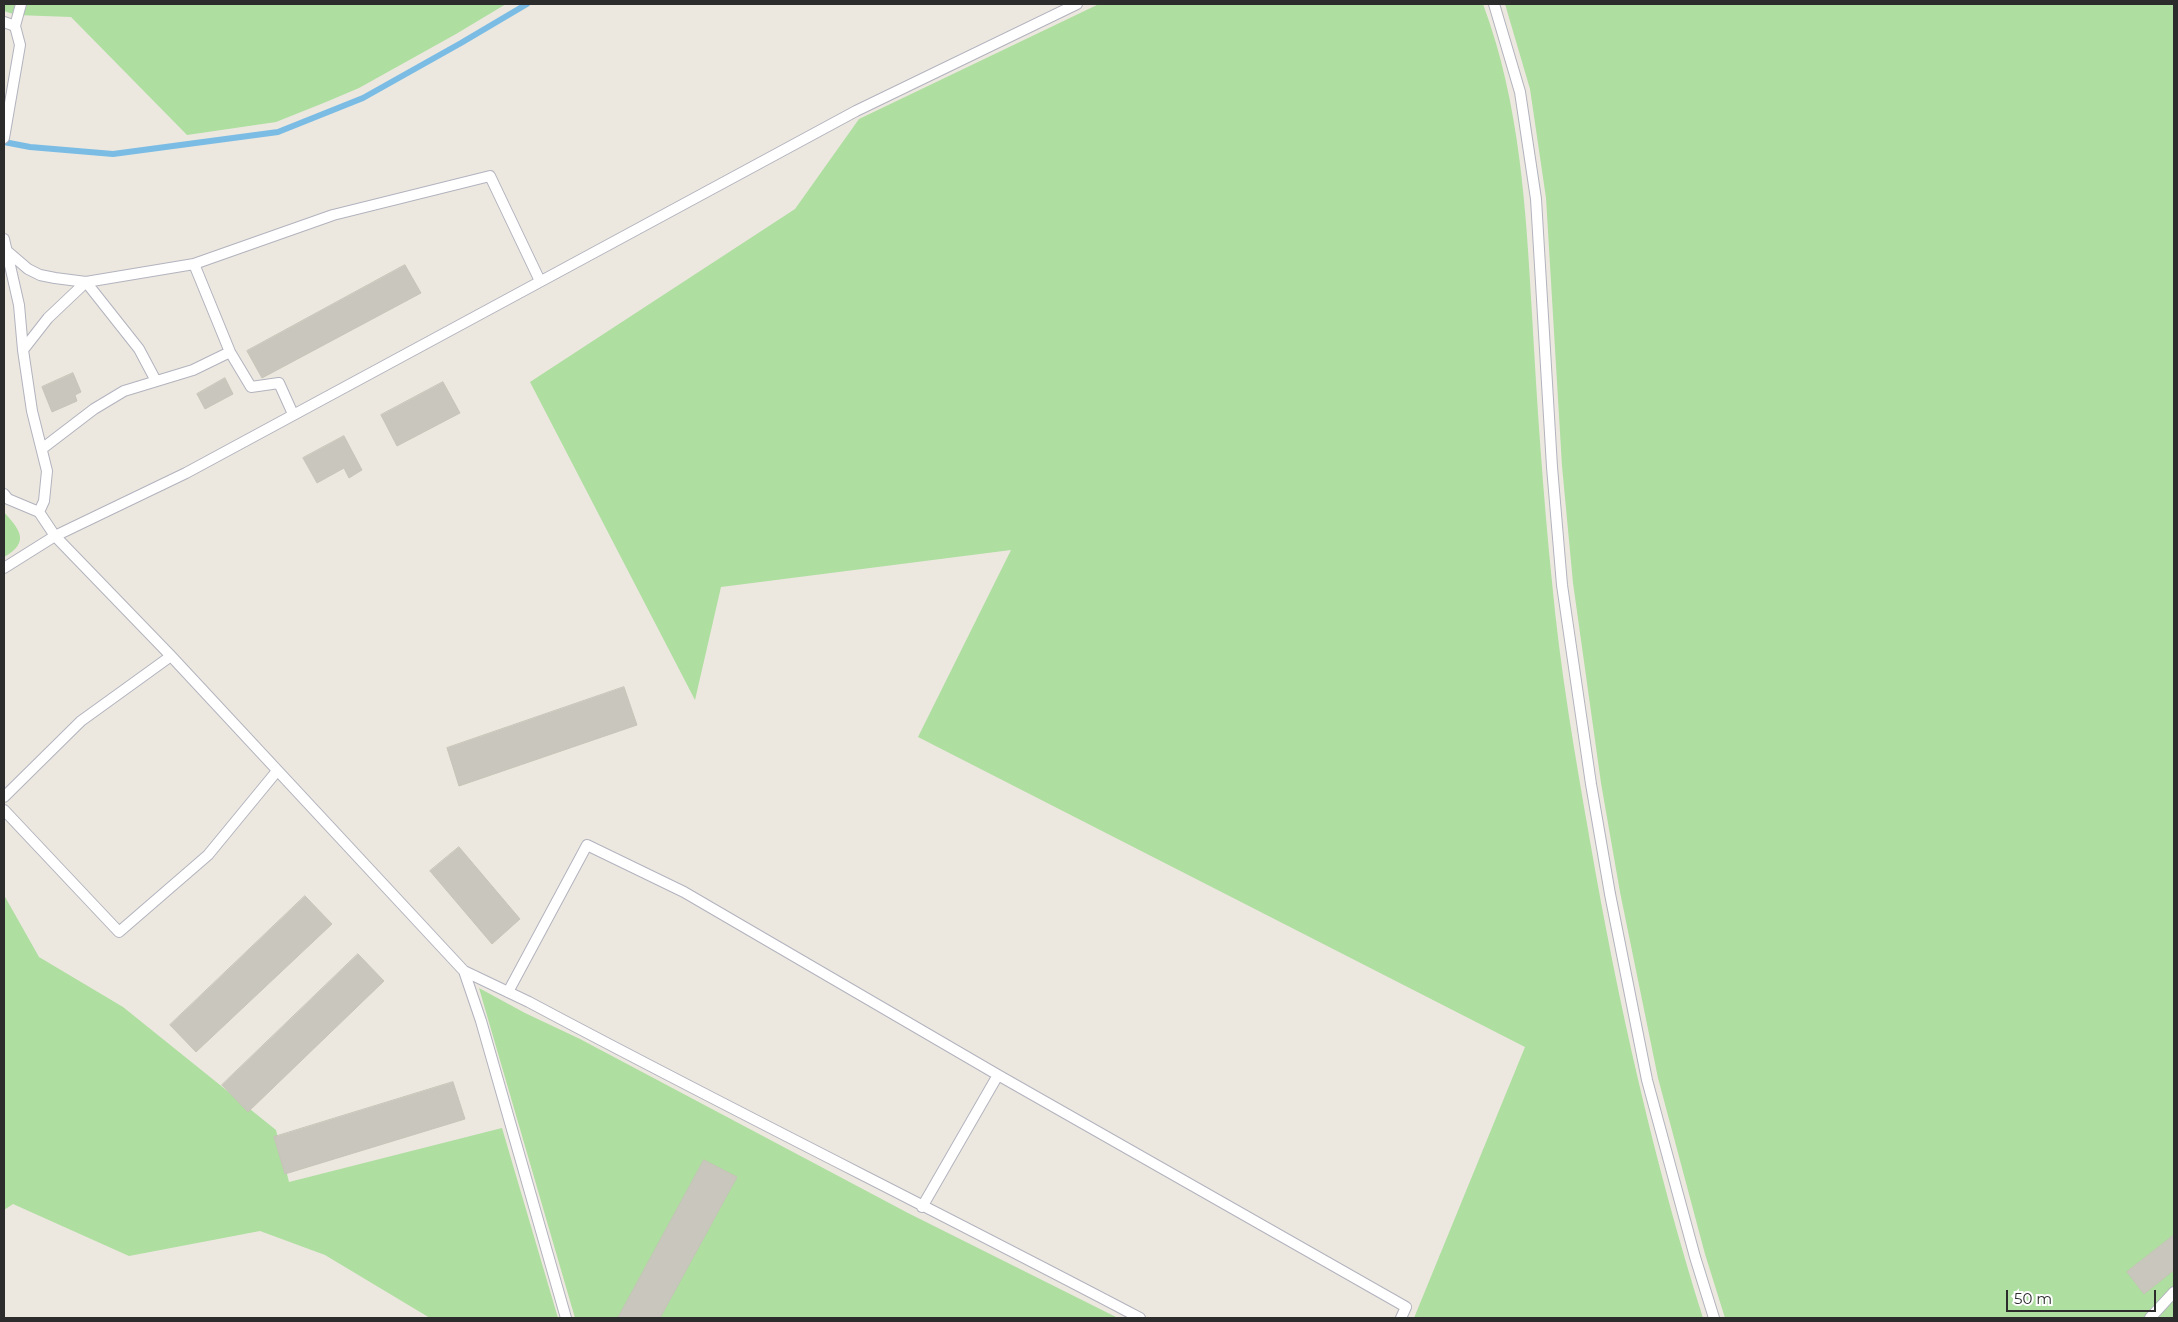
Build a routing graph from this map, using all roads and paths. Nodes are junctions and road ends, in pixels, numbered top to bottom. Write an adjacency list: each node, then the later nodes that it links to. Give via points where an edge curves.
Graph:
1 (21, 4): 5 (lane)
2 (1077, 4): 10 (lane, via 856,111)
3 (1494, 4): 33 (lane, via 1520,92 1536,199 1562,585 1591,784 1647,1080)
4 (4, 22): 5 (lane)
5 (15, 26): 6 (lane, via 20,45)
6 (4, 138)
7 (4, 239): 8 (lane)
8 (7, 251): 11 (lane, via 40,275); 12 (lane, via 19,305)
9 (194, 264): 10 (lane, via 334,215 490,176); 11 (lane); 13 (lane)
10 (540, 281): 15 (lane)
11 (86, 282): 12 (lane, via 48,318); 14 (lane, via 139,350)
12 (23, 350): 16 (lane, via 32,410)
13 (230, 352): 14 (lane, via 193,370); 15 (lane, via 251,387 279,384)
14 (156, 381): 16 (lane, via 109,399)
15 (293, 414): 19 (lane, via 186,473)
16 (43, 448): 18 (lane, via 47,472 44,501)
17 (4, 494): 18 (lane, via 8,499)
18 (39, 512): 19 (lane)
19 (55, 536): 20 (lane); 21 (lane)
20 (4, 568)
21 (171, 656): 22 (lane); 23 (lane, via 81,721)
22 (277, 771): 24 (lane, via 208,855 119,932); 25 (lane)
23 (4, 797)
24 (4, 810)
25 (464, 971): 26 (lane); 30 (lane)
26 (508, 992): 27 (lane, via 587,845 684,892); 28 (lane)
27 (998, 1075): 28 (lane); 32 (lane, via 1406,1307)
28 (922, 1207): 31 (lane)
29 (2174, 1292): 34 (lane)
30 (566, 1318)
31 (1140, 1318)
32 (1401, 1318)
33 (1714, 1318)
34 (2150, 1318)

